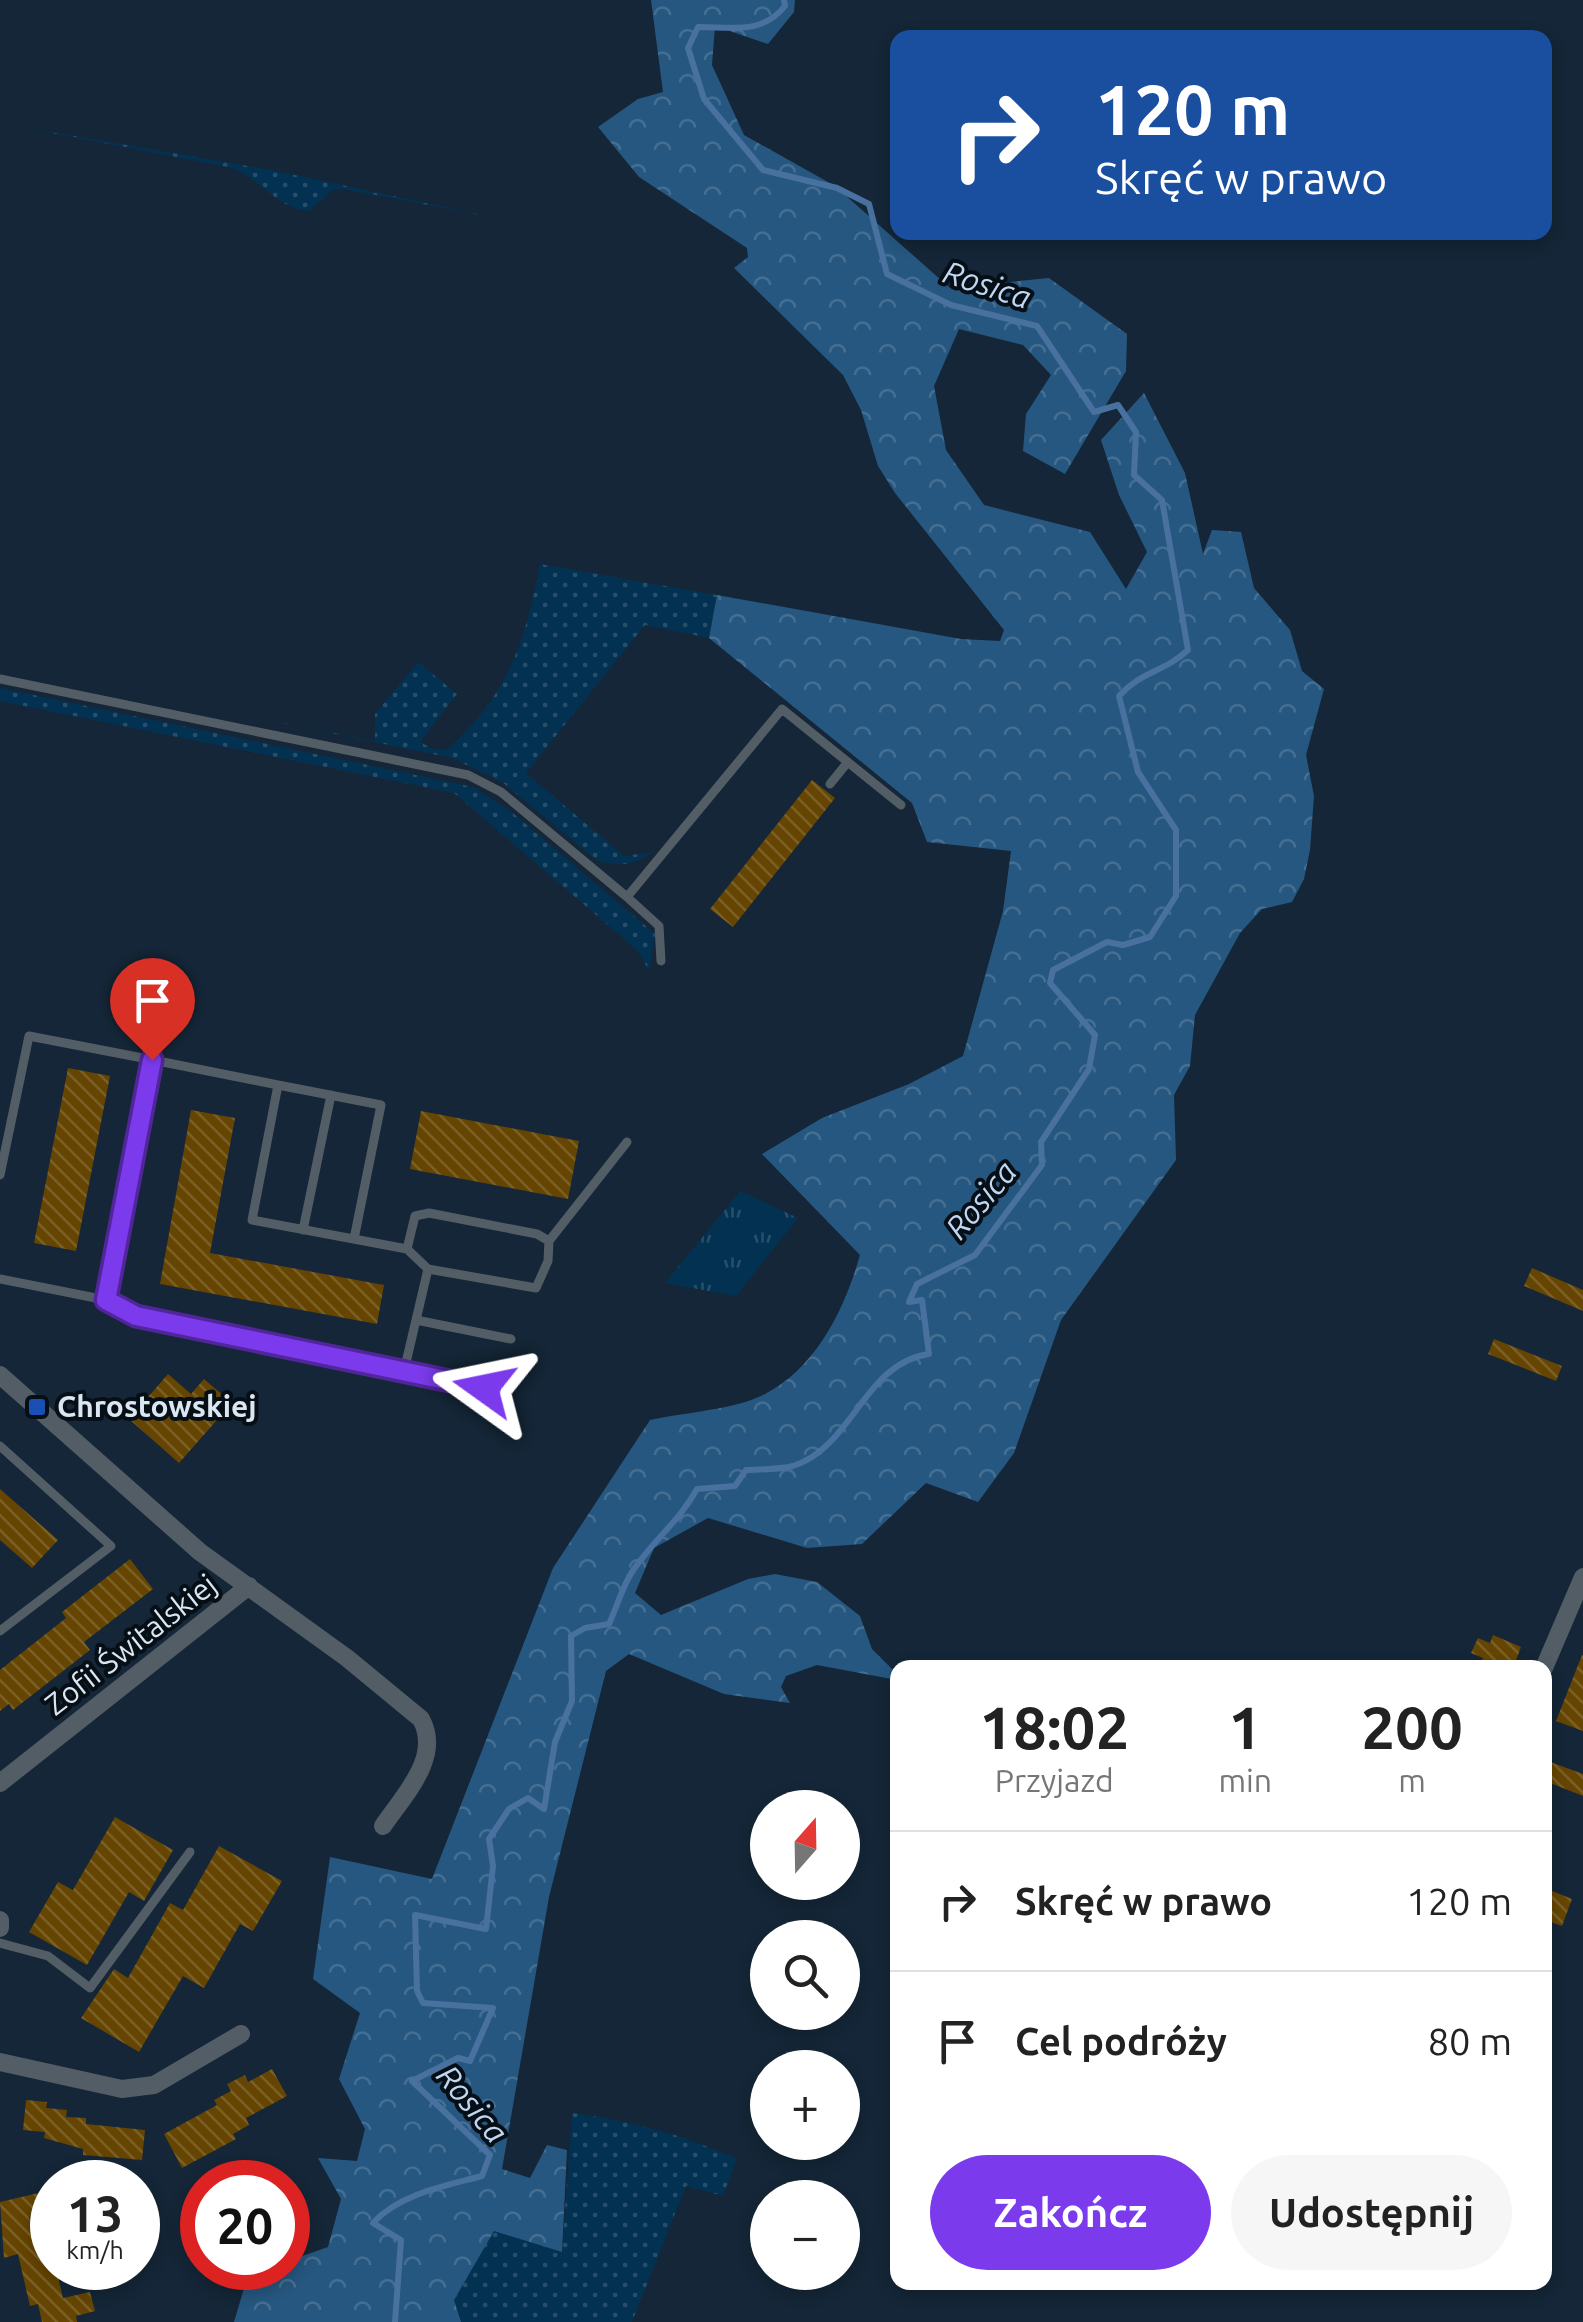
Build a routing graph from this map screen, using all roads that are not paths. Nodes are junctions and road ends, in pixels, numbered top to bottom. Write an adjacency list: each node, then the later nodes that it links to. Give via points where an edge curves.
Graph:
1 (0, 679): 5 (lane, via 468,775 501,792)
2 (848, 762): 3 (lane); 4 (lane); 5 (lane, via 782,709)
3 (830, 784)
4 (901, 805)
5 (628, 897): 6 (lane, via 659,926)
6 (660, 961)
7 (152, 1060): 8 (lane); 11 (lane, via 29,1036); 18 (lane)
8 (278, 1086): 9 (lane); 12 (lane, via 252,1220)
9 (331, 1096): 12 (lane); 13 (lane, via 381,1105)
10 (626, 1142): 14 (lane)
11 (0, 1175)
12 (303, 1230): 13 (lane)
13 (354, 1239): 15 (lane)
14 (549, 1240): 15 (lane, via 428,1213 410,1224); 16 (lane, via 536,1288)
15 (406, 1249): 16 (lane)
16 (428, 1268): 19 (lane)
17 (0, 1279): 18 (lane)
18 (106, 1300): 21 (lane, via 136,1316)
19 (416, 1320): 20 (lane); 21 (lane)
20 (511, 1338)
21 (404, 1371): 23 (lane)
22 (0, 1375): 26 (street, via 200,1552)
23 (484, 1388)
24 (0, 1446): 27 (lane, via 111,1546)
25 (1583, 1576): 28 (street)
26 (249, 1586): 29 (street, Zofii Świtalskiej); 30 (street, via 421,1719 429,1733 428,1752)
27 (0, 1631)
28 (1547, 1660)
29 (0, 1784)
30 (384, 1826)
31 (190, 1852): 34 (lane, via 90,1988 48,1956)
32 (0, 1920): 33 (street)
33 (0, 1928)
34 (0, 1943)
35 (241, 2034): 36 (street, via 154,2084 122,2088)
36 (0, 2062)

